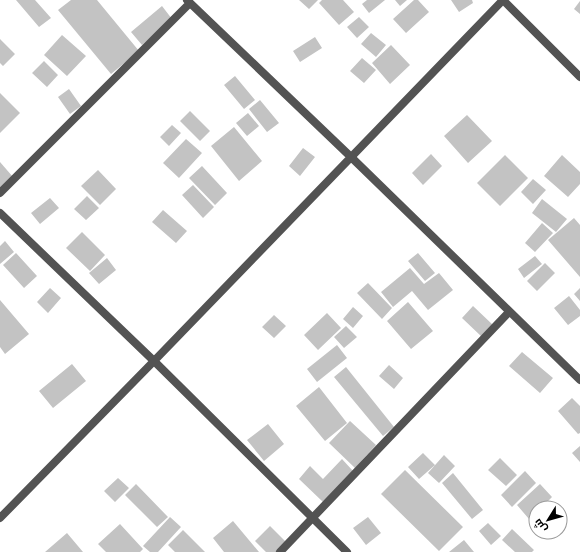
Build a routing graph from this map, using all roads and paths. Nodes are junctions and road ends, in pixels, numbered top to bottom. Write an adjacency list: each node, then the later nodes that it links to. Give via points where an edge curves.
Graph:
1 (503, 0): 3 (street); 4 (street)
2 (188, 2): 4 (street); 5 (street)
3 (580, 76)
4 (351, 157): 7 (street); 8 (street)
5 (0, 193)
6 (0, 213): 8 (street)
7 (510, 312): 9 (street); 11 (street)
8 (154, 361): 10 (street); 11 (street)
9 (580, 380)
10 (0, 518)
11 (313, 518): 12 (street); 13 (street)
12 (280, 552)
13 (347, 552)

